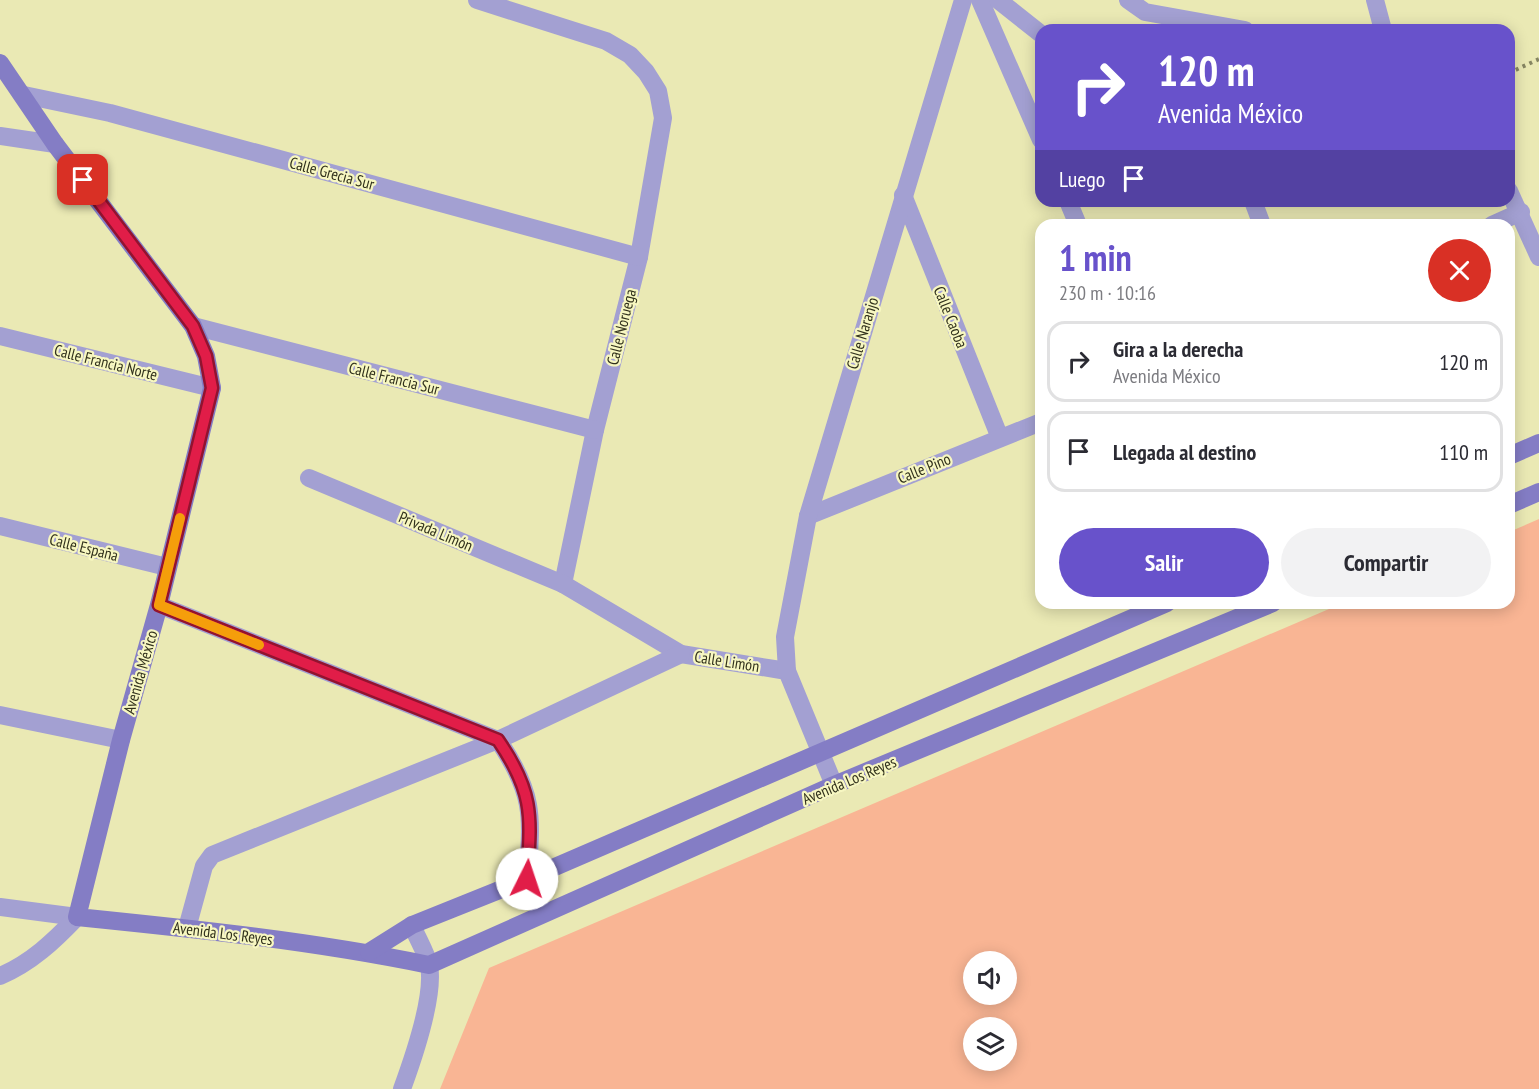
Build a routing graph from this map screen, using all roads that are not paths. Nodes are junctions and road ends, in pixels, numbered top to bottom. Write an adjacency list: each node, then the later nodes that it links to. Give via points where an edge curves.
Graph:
1 (477, 0): 19 (street, Calle Noruega, via 606,41 630,55 646,72 658,92 663,118)
2 (963, 0): 15 (street, Calle Naranjo)
3 (980, 0): 12 (street)
4 (998, 0): 9 (street)
5 (1128, 0): 7 (street, via 1145,12)
6 (1375, 0): 8 (street)
7 (1212, 24)
8 (1381, 24)
9 (1035, 29)
10 (0, 63): 11 (street, Avenida México)
11 (24, 95): 14 (street, Avenida México); 19 (street, Calle Grecia Sur, via 110,113)
12 (1035, 126)
13 (0, 136): 14 (street)
14 (55, 144): 21 (street, Avenida México)
15 (903, 195): 26 (street, Calle Caoba); 32 (street, Calle Naranjo)
16 (1515, 202): 17 (street)
17 (1521, 212): 18 (street); 20 (street)
18 (1505, 219)
19 (639, 257): 25 (street, Calle Noruega)
20 (1539, 257)
21 (193, 326): 23 (street, Avenida México, via 206,356); 25 (street, Calle Francia Sur)
22 (0, 336): 23 (street, Calle Francia Norte)
23 (212, 388): 34 (street, Avenida México)
24 (1035, 424): 26 (street, Calle Pino)
25 (595, 430): 35 (street, Calle Noruega)
26 (1000, 438): 32 (street, Calle Pino)
27 (1539, 443): 28 (street)
28 (1515, 453)
29 (309, 478): 35 (street, Privada Limón)
30 (1539, 492): 31 (street)
31 (1515, 502)
32 (808, 516): 40 (street, Calle Naranjo, via 786,628)
33 (0, 526): 34 (street, Calle España)
34 (167, 567): 36 (street, Avenida México)
35 (562, 584): 39 (street, Calle Limón)
36 (159, 605): 42 (street, Avenida México); 43 (street)
37 (1153, 609): 44 (street)
38 (1259, 609): 45 (street, Avenida Los Reyes)
39 (681, 654): 40 (street, Calle Limón); 43 (street)
40 (788, 670): 44 (street)
41 (0, 715): 42 (street)
42 (121, 740): 48 (street, Avenida México)
43 (498, 740): 46 (street, via 517,768 527,793 531,825); 50 (street, via 212,855 204,866)
44 (819, 752): 45 (street); 46 (street)
45 (834, 785): 52 (street, Avenida Los Reyes)
46 (527, 879): 49 (street)
47 (0, 907): 48 (street)
48 (77, 917): 50 (street, Avenida Los Reyes); 53 (street, via 50,945)
49 (412, 926): 51 (street); 52 (street)
50 (187, 928): 51 (street, Avenida Los Reyes)
51 (369, 952): 52 (street, Avenida Los Reyes)
52 (429, 965): 54 (street, via 423,1020)
53 (0, 976)
54 (402, 1089)

